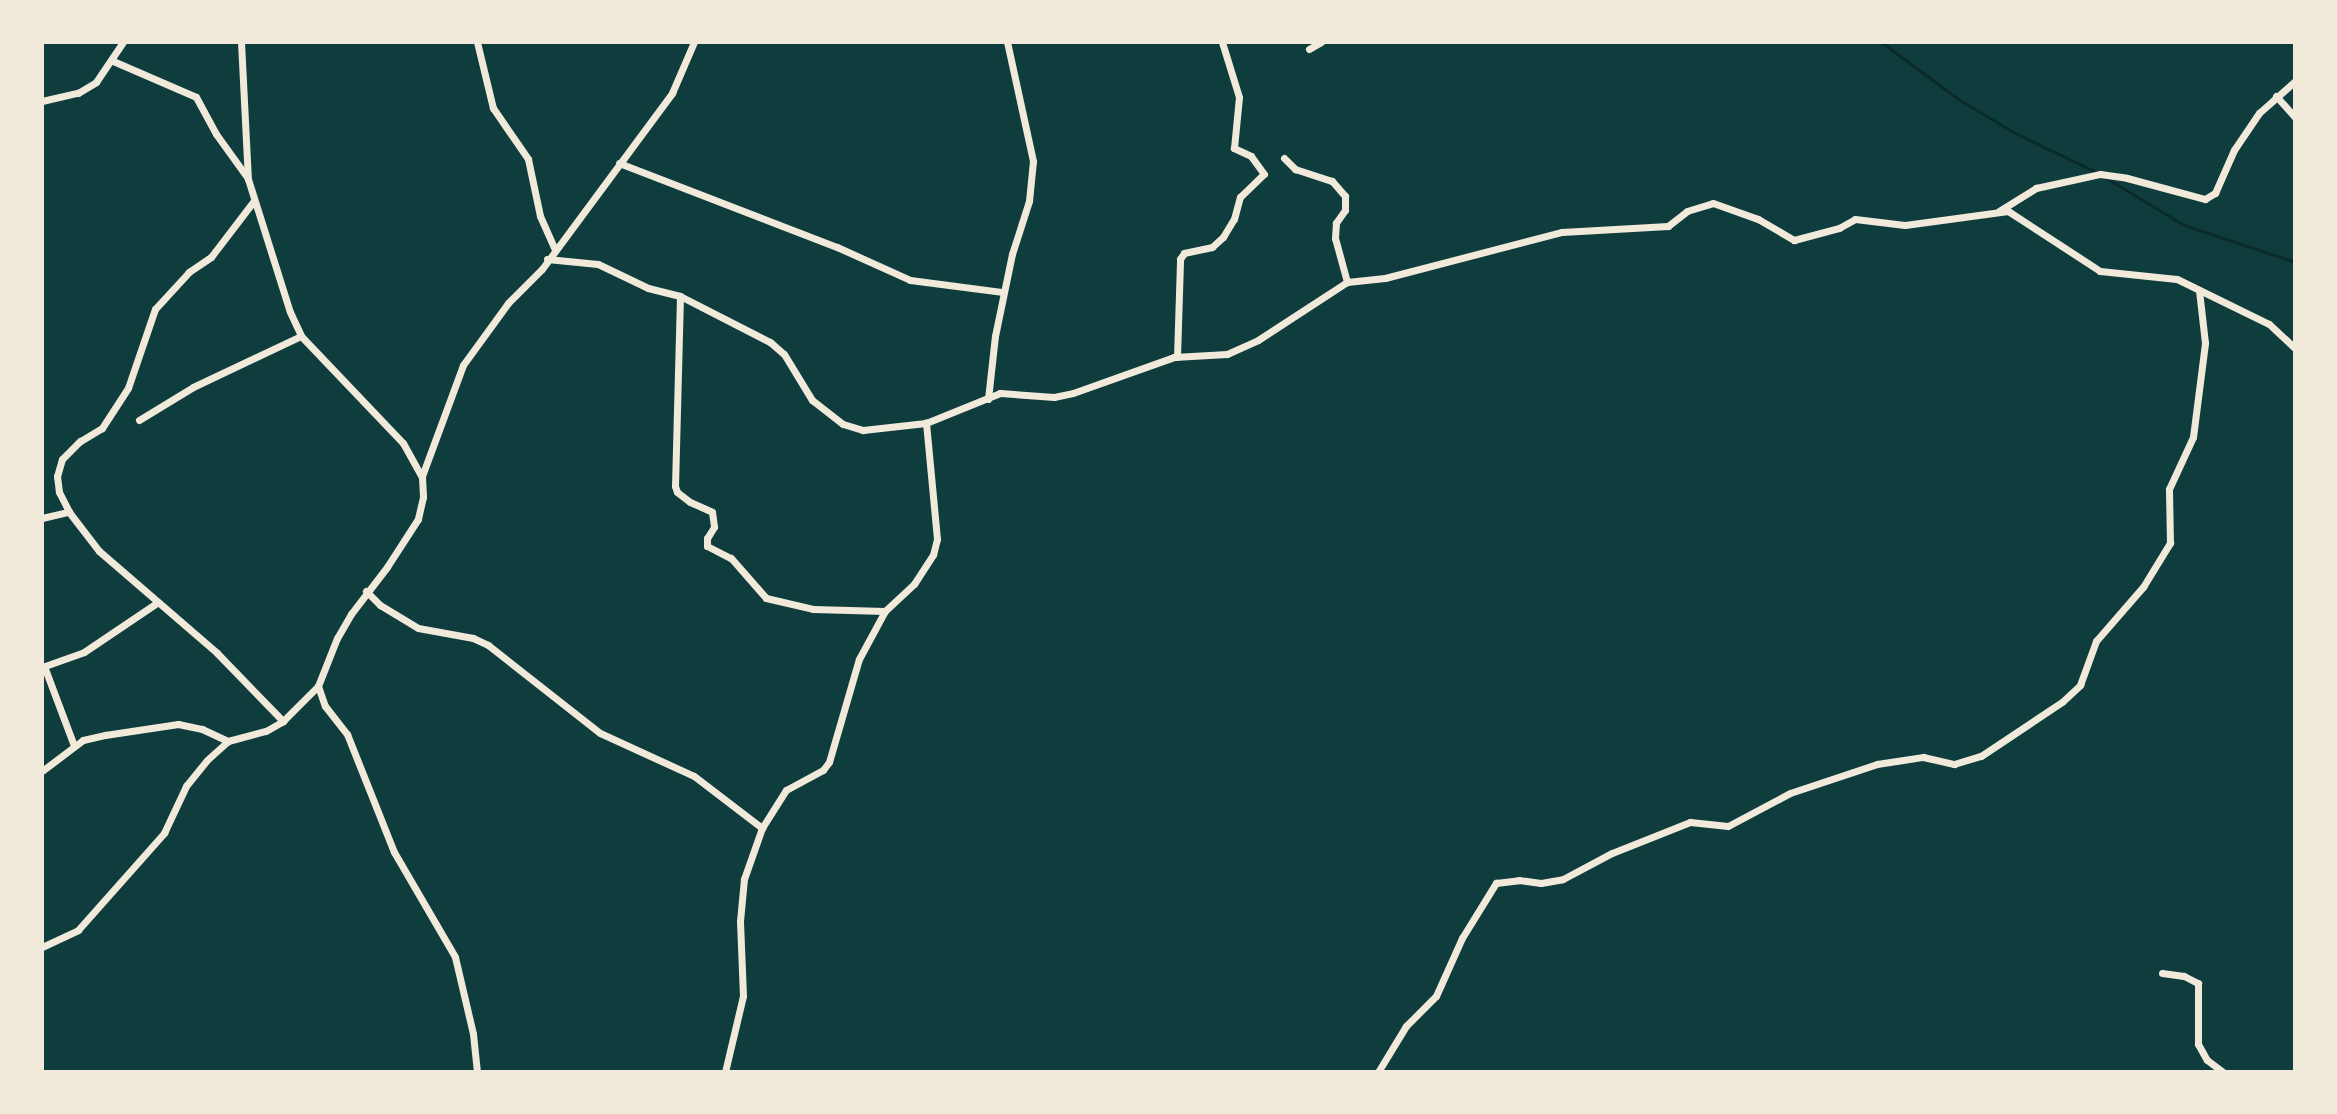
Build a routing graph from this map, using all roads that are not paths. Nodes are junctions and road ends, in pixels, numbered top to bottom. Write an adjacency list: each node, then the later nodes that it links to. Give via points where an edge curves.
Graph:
1 (123, 42): 9 (street)
2 (241, 42): 16 (street)
3 (477, 42): 19 (street, via 493,108 528,159 540,216)
4 (694, 42): 15 (street, via 672,93)
5 (1007, 42): 23 (street, via 1033,161 1029,201)
6 (1222, 42): 27 (street, via 1239,97 1234,148 1251,156 1264,174 1240,197 1223,237 1180,259)
7 (1321, 42): 8 (street)
8 (1309, 49)
9 (113, 61): 12 (street, via 96,82 78,93); 16 (street, via 196,97)
10 (2295, 81): 11 (street)
11 (2276, 96): 13 (street); 18 (street, via 2245,133 2215,193 2205,199 2100,174 2036,188)
12 (42, 101)
13 (2295, 117)
14 (1284, 158): 21 (street, via 1295,169 1332,181 1345,196 1335,238)
15 (619, 163): 19 (street); 23 (street, via 910,280)
16 (248, 179): 17 (street)
17 (253, 202): 25 (street); 32 (street, via 211,257 155,309 128,388 112,416 62,459 59,492)
18 (1999, 211): 21 (street, via 1905,225 1855,219 1794,240 1733,209 1702,204 1668,226 1562,232 1385,278); 22 (street, via 2018,216 2100,271 2177,279)
19 (555, 250): 20 (street)
20 (547, 259): 24 (street, via 598,264 648,288); 31 (street, via 463,365)
21 (1347, 282): 27 (street, via 1248,345 1227,354)
22 (2199, 290): 26 (street, via 2269,324); 48 (street, via 2205,343 2193,437 2169,489 2170,543 2143,587 2096,641 2080,685 1981,756 1954,764 1923,757 1877,764 1790,793 1728,826 1690,822 1563,879 1496,883 1462,938 1436,996 1406,1026)
23 (1003, 292): 28 (street)
24 (680, 296): 30 (street, via 770,342 784,354 812,400 843,424 882,431); 36 (street, via 675,486 690,502 712,512 714,527 707,546 731,558 766,598 813,609)
25 (301, 336): 29 (street, via 193,387); 31 (street, via 403,443)
26 (2295, 348)
27 (1177, 357): 28 (street, via 1073,393 1000,393)
28 (988, 399): 30 (street)
29 (139, 420)
30 (926, 423): 36 (street, via 937,539 914,584)
31 (422, 477): 34 (street, via 418,519)
32 (69, 512): 33 (street); 35 (street, via 99,551)
33 (42, 518)
34 (366, 591): 38 (street, via 337,638); 43 (street, via 418,628 488,645 600,733 694,776)
35 (158, 602): 37 (street, via 84,652); 39 (street)
36 (885, 611): 43 (street, via 849,686 829,762 786,790)
37 (44, 666): 41 (street)
38 (318, 686): 39 (street); 46 (street, via 325,706 347,734 394,852 455,957)
39 (283, 721): 40 (street)
40 (228, 741): 41 (street, via 178,724 105,735); 44 (street, via 186,786 164,833 78,930)
41 (74, 746): 42 (street)
42 (42, 771)
43 (762, 828): 47 (street, via 744,879 743,996)
44 (42, 947)
45 (2162, 973): 49 (street, via 2198,983 2198,1044)
46 (477, 1072)
47 (725, 1072)
48 (1378, 1072)
49 (2223, 1072)

